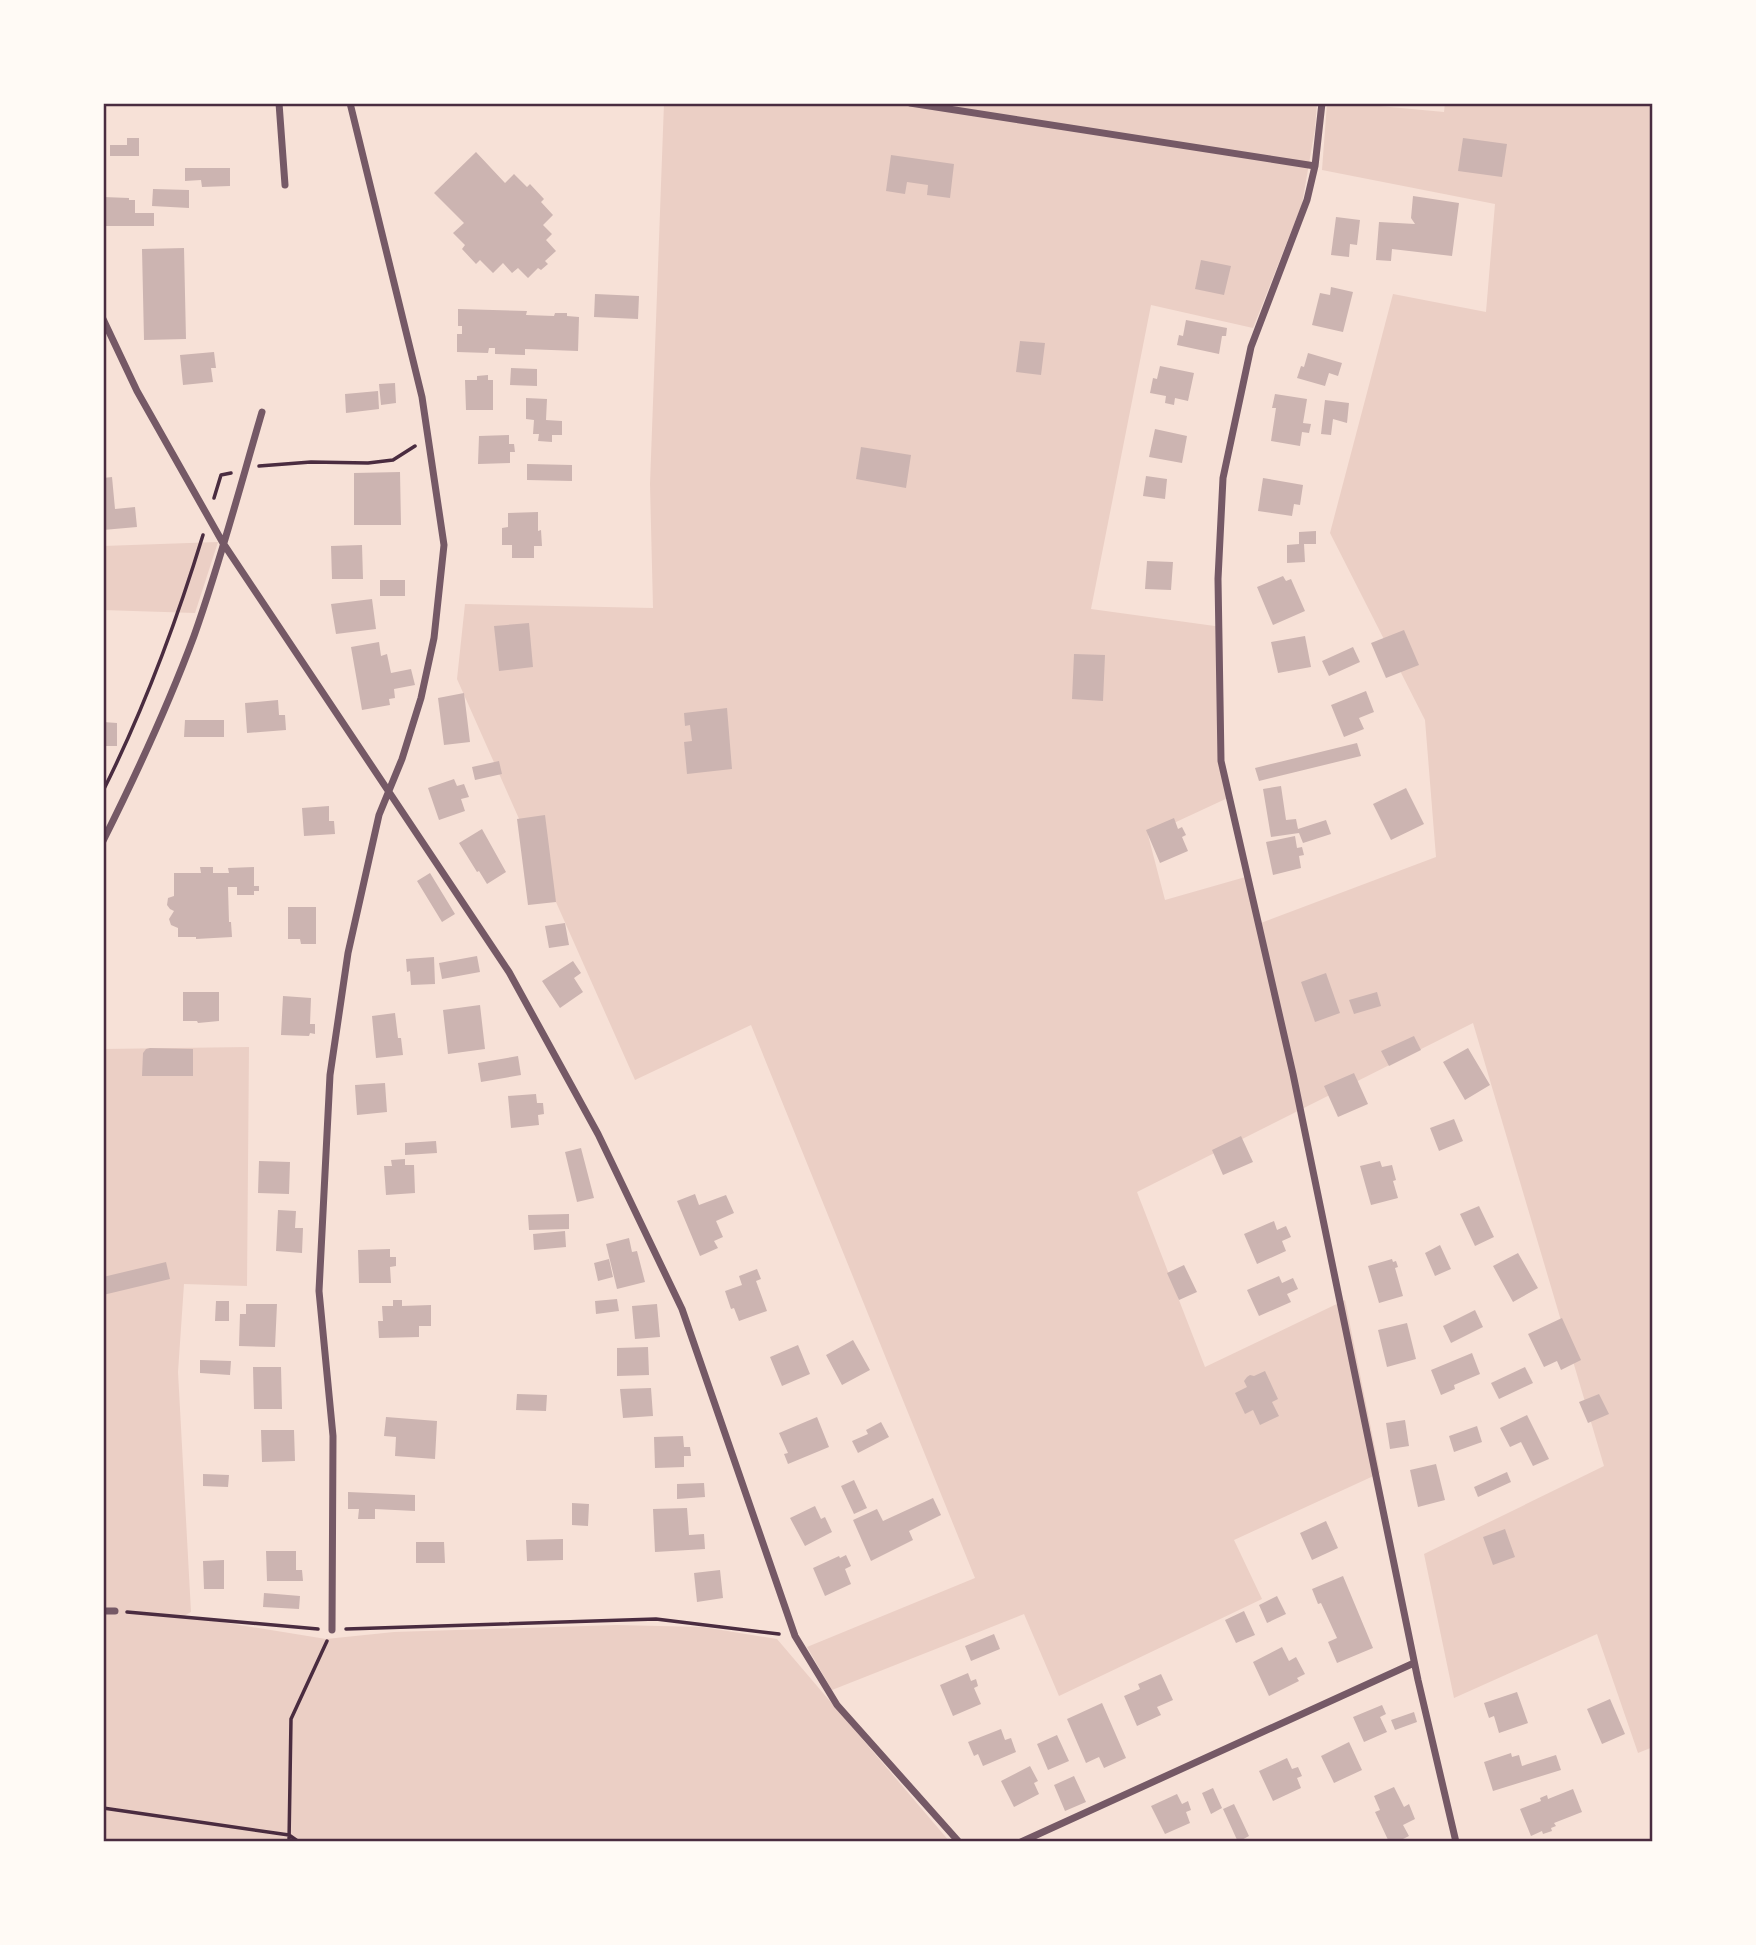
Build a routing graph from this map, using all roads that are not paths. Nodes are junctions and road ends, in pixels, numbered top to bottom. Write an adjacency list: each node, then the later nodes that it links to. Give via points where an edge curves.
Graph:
1 (279, 103): 6 (street)
2 (350, 103): 10 (street, via 422,397 444,545 434,638)
3 (910, 103): 5 (street)
4 (1322, 103): 5 (street)
5 (1315, 166): 15 (street, via 1307,200 1251,347 1223,478 1218,579 1221,761 1293,1074)
6 (285, 185)
7 (103, 319): 9 (street, via 137,391)
8 (262, 412): 9 (street)
9 (223, 543): 10 (street); 11 (street, via 193,640)
10 (389, 793): 14 (street, via 379,815 348,953 330,1075 319,1291 333,1436); 16 (street, via 509,972 598,1134 681,1309 795,1636 836,1705)
11 (103, 841)
12 (103, 1611): 13 (street)
13 (115, 1611)
14 (332, 1630)
15 (1415, 1663): 17 (street); 18 (street)
16 (959, 1842)
17 (1021, 1842)
18 (1456, 1842)

